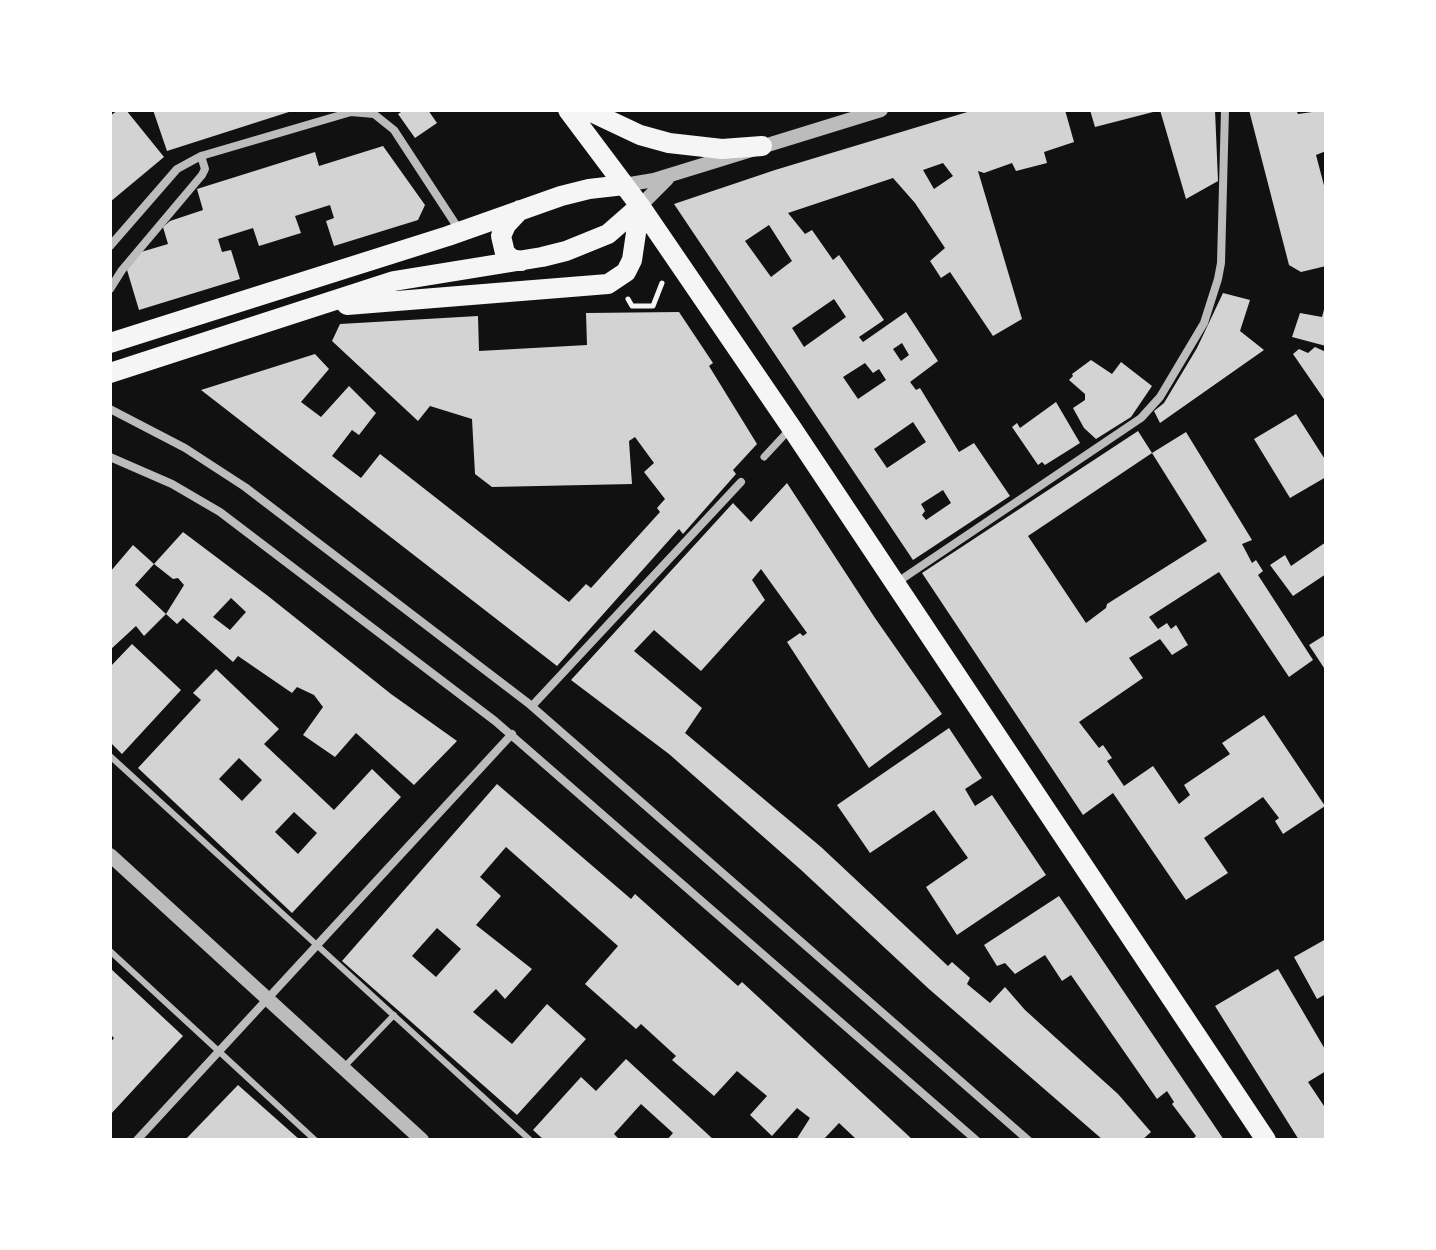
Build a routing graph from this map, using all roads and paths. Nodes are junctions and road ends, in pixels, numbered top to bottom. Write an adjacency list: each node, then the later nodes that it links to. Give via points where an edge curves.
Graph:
1 (568, 110): 8 (main road)
2 (587, 110): 5 (main road, via 669,143 722,149)
3 (881, 110): 5 (street)
4 (1225, 110): 25 (street, via 1218,279 1204,323 1160,397 1141,418)
5 (762, 146): 7 (street)
6 (201, 156): 11 (street, via 365,111 394,130); 12 (street, via 177,169); 15 (street, via 202,175)
7 (685, 170): 8 (street); 9 (street, via 658,186)
8 (624, 185): 9 (main road); 10 (main road, via 577,192)
9 (640, 206): 13 (main road, via 599,238); 17 (main road, via 629,267 605,285); 21 (main road)
10 (520, 210): 11 (main road); 13 (main road, via 501,236 505,253)
11 (461, 232): 18 (main road)
12 (110, 246)
13 (521, 261): 17 (main road, via 394,281)
14 (662, 283): 16 (path, via 653,306 632,306)
15 (110, 289)
16 (628, 299)
17 (296, 312): 19 (main road)
18 (110, 343)
19 (110, 373)
20 (110, 409): 26 (street, via 245,487)
21 (791, 427): 23 (street); 25 (main road)
22 (110, 457): 27 (street, via 220,512)
23 (764, 457)
24 (741, 482): 26 (street)
25 (895, 583): 42 (main road)
26 (532, 706): 41 (street)
27 (512, 734): 30 (street); 40 (street)
28 (110, 756): 30 (lane)
29 (110, 855): 32 (street)
30 (318, 944): 32 (street); 33 (lane)
31 (110, 951): 34 (lane)
32 (268, 999): 34 (street); 35 (street)
33 (394, 1015): 35 (lane); 39 (lane)
34 (219, 1051): 36 (street); 37 (lane)
35 (343, 1068): 38 (street)
36 (137, 1140)
37 (315, 1140)
38 (422, 1140)
39 (530, 1140)
40 (976, 1140)
41 (1028, 1140)
42 (1266, 1140)

